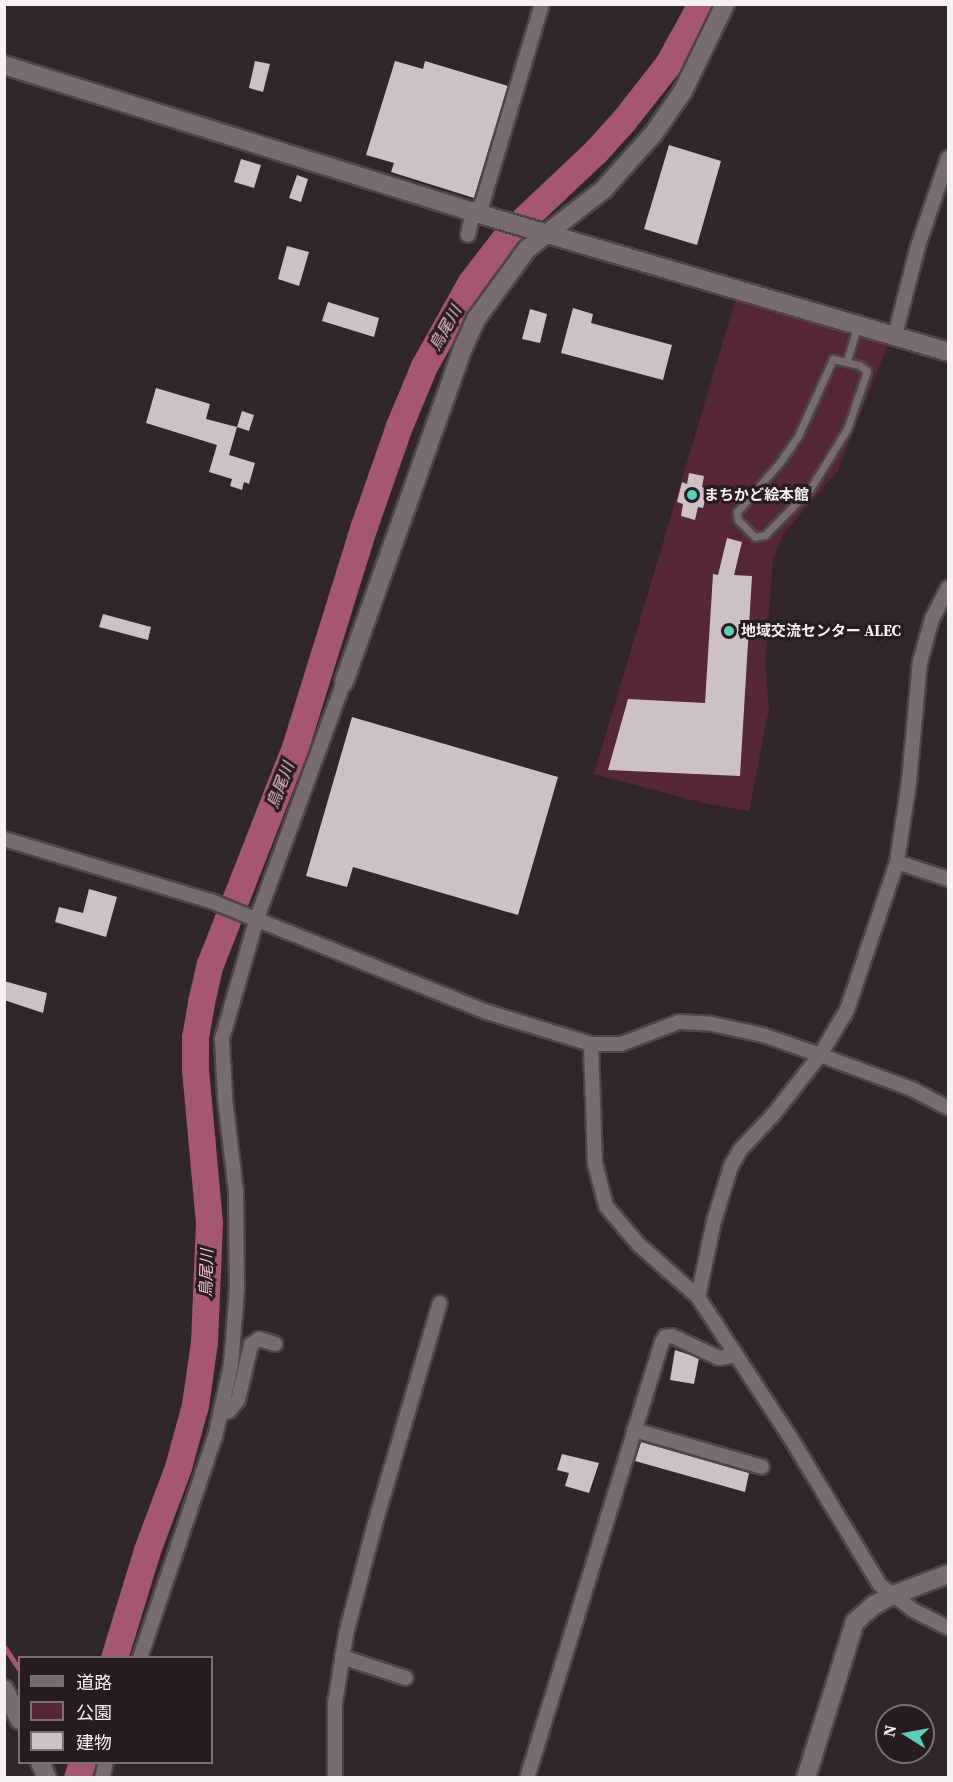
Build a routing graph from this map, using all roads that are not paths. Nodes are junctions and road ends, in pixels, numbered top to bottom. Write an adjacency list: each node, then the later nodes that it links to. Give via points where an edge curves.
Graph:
1 (542, 4): 5 (street)
2 (725, 4): 6 (street, via 683,91 659,127 604,189)
3 (4, 65): 5 (street)
4 (948, 158): 9 (street, via 918,246)
5 (479, 214): 6 (street); 7 (street)
6 (539, 230): 8 (street); 13 (street, via 484,305 469,333)
7 (468, 235)
8 (858, 323): 9 (street); 11 (lane)
9 (895, 334): 10 (street)
10 (948, 352)
11 (847, 361): 11 (lane, via 864,367 867,376 840,445 797,504 765,535 755,537 738,520 737,512 798,436 829,363 833,359)
12 (948, 588): 15 (street, via 932,619 920,662)
13 (344, 682): 17 (street)
14 (6, 845): 17 (street)
15 (897, 862): 16 (street); 19 (street, via 847,1010)
16 (948, 879)
17 (253, 916): 18 (street, via 478,1009); 25 (street, via 222,1039 236,1192 237,1288 231,1365)
18 (591, 1044): 19 (street, via 621,1044 678,1022 712,1024 763,1035); 21 (street, via 595,1163 606,1206 639,1245)
19 (820, 1055): 20 (street, via 912,1089); 21 (street, via 731,1166 714,1221)
20 (948, 1108)
21 (698, 1297): 24 (street)
22 (440, 1303): 32 (street, via 376,1520)
23 (275, 1344): 25 (street, via 259,1339 251,1345 238,1400 229,1411)
24 (736, 1355): 26 (street, via 719,1358 679,1339 665,1337); 29 (street, via 868,1568)
25 (221, 1413): 31 (street)
26 (634, 1430): 27 (street); 37 (street)
27 (762, 1467)
28 (948, 1574): 29 (street)
29 (891, 1596): 30 (street); 38 (street, via 862,1615 851,1630)
30 (948, 1628)
31 (141, 1656)
32 (342, 1657): 33 (street); 36 (street, via 334,1724)
33 (406, 1678)
34 (4, 1689): 35 (street)
35 (18, 1716)
36 (335, 1778)
37 (526, 1778)
38 (806, 1778)

